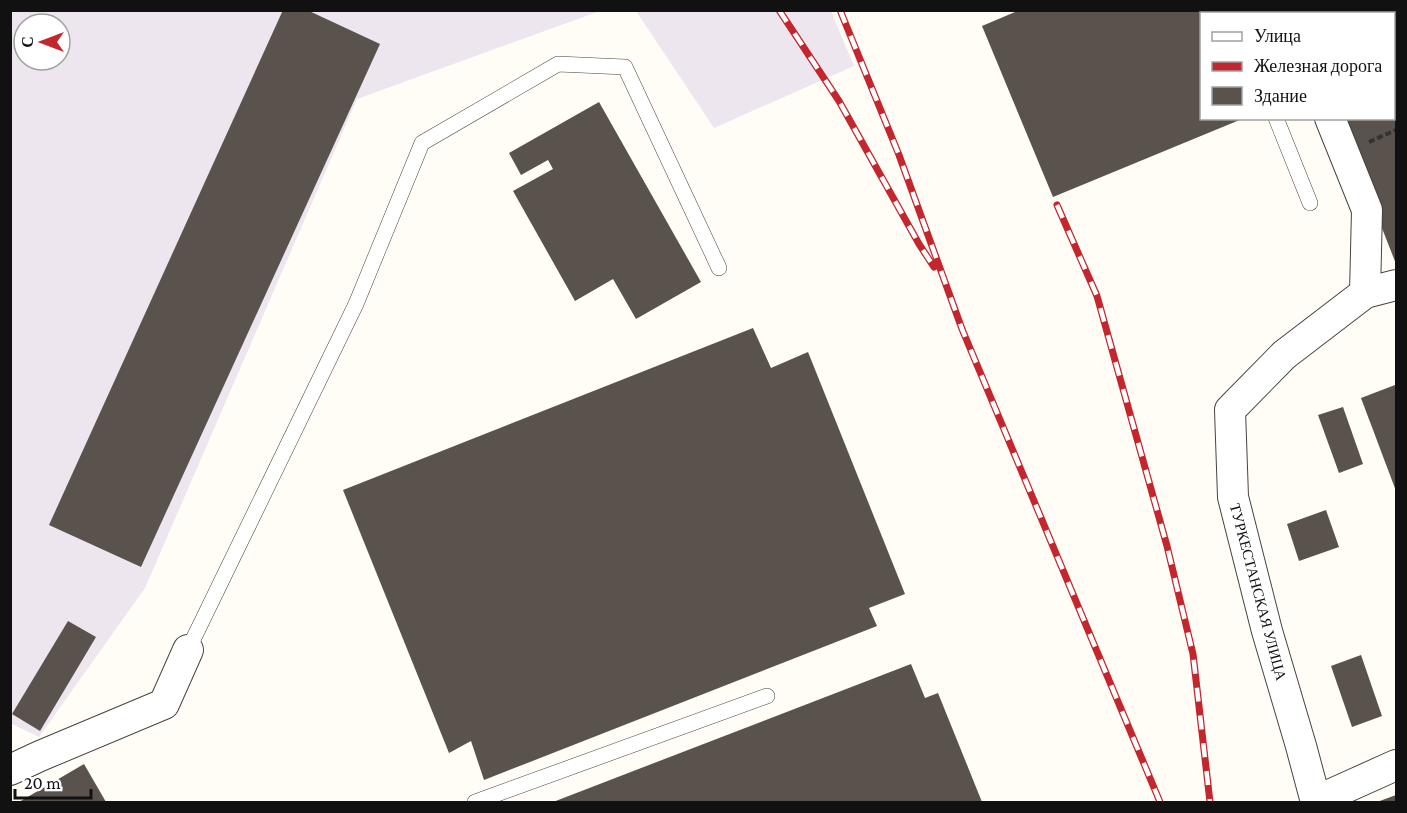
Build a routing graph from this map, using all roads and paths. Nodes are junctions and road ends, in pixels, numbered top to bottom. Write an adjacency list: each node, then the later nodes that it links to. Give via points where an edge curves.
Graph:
1 (1277, 120): 3 (lane)
2 (1331, 120): 6 (street, via 1367,210)
3 (1310, 203)
4 (719, 268): 7 (lane, via 625,67 558,64 422,143 356,304)
5 (1396, 285): 6 (street, ТУРКЕСТАНСКАЯ УЛИЦА)
6 (1365, 293): 12 (street, ТУРКЕСТАНСКАЯ УЛИЦА, via 1284,355 1230,410 1233,497)
7 (188, 650): 10 (street, via 164,704)
8 (767, 696): 11 (lane)
9 (1396, 765): 12 (street)
10 (10, 770)
11 (475, 802)
12 (1316, 802)

